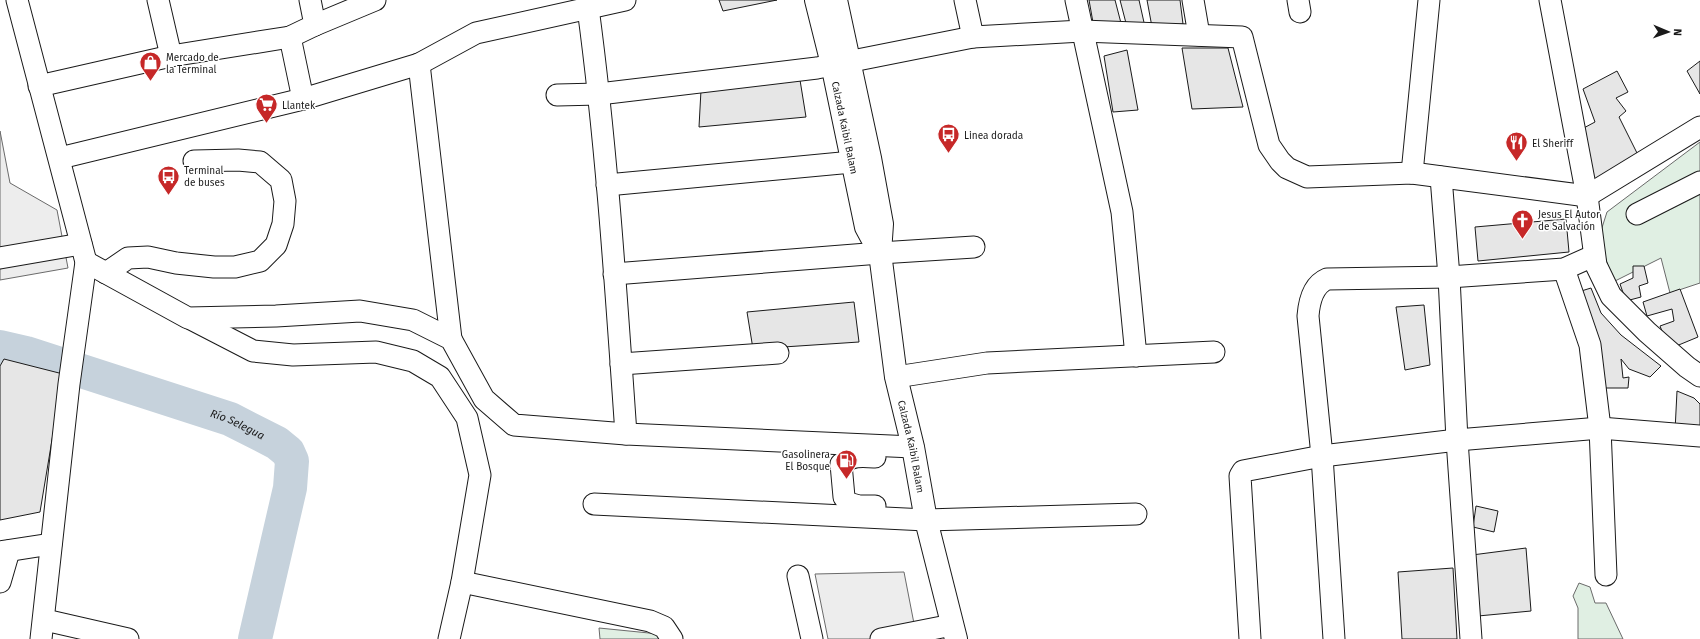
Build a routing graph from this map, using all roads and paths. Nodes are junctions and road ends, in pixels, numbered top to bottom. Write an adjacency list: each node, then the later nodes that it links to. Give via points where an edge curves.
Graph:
1 (17, 0): 22 (street)
2 (158, 0): 19 (street)
3 (310, 0): 14 (street)
4 (375, 0): 14 (street)
5 (625, 0): 13 (street)
6 (816, 0): 20 (main road, Calzada Kaibil Balam)
7 (836, 0): 20 (main road, Calzada Kaibil Balam)
8 (965, 0): 18 (street)
9 (1076, 0): 15 (street)
10 (1193, 0): 16 (street)
11 (1428, 0): 30 (street)
12 (1550, 0): 34 (street)
13 (588, 8): 21 (street, via 476,33); 23 (street)
14 (315, 25): 17 (street)
15 (1082, 31): 16 (street); 18 (street); 49 (street, via 1122,212)
16 (1199, 35): 30 (street, via 1239,36 1244,40 1267,139 1287,168 1307,176)
17 (290, 37): 19 (street); 25 (street)
18 (973, 37): 20 (street)
19 (171, 56): 22 (street)
20 (841, 62): 23 (street); 29 (main road, Calzada Kaibil Balam); 37 (main road, Calzada Kaibil Balam, via 882,224)
21 (419, 64): 25 (street); 46 (street)
22 (39, 86): 27 (street)
23 (600, 94): 24 (street); 33 (street)
24 (557, 95)
25 (303, 99): 27 (street)
26 (1700, 127): 34 (street)
27 (60, 158): 38 (street)
28 (194, 161): 42 (street, via 260,162 281,180 285,201 283,224 276,245 260,261 235,267 176,263 148,257 128,258)
29 (852, 162): 33 (street); 37 (main road, Calzada Kaibil Balam, via 866,227)
30 (1412, 173): 31 (street)
31 (1441, 177): 34 (street); 44 (street)
32 (1700, 182): 35 (street)
33 (608, 184): 43 (street)
34 (1586, 196): 39 (street)
35 (1637, 214)
36 (974, 247): 37 (street)
37 (880, 252): 43 (street); 52 (main road, Calzada Kaibil Balam)
38 (83, 253): 40 (street); 42 (street); 63 (street, via 74,355)
39 (1593, 256): 41 (street); 51 (street, via 1611,296 1647,332)
40 (0, 258)
41 (1564, 269): 44 (street); 53 (street, via 1590,345)
42 (106, 273): 45 (street)
43 (614, 274): 50 (street)
44 (1449, 277): 56 (street); 58 (street, via 1327,279 1314,292 1308,306 1308,316)
45 (188, 318): 46 (street, via 360,311 413,320); 68 (street, via 252,351 293,355 376,352 413,360 440,377 467,418 480,475)
46 (451, 339): 54 (street, via 484,399 514,425)
47 (1214, 352): 49 (street)
48 (778, 353): 50 (street)
49 (1136, 356): 52 (street, via 987,362)
50 (621, 364): 54 (street)
51 (1700, 376)
52 (896, 377): 57 (main road, Calzada Kaibil Balam)
53 (1600, 428): 55 (street); 56 (street); 65 (street)
54 (626, 434): 57 (street)
55 (1700, 436)
56 (1457, 440): 58 (street); 78 (street)
57 (914, 454): 60 (street, via 862,456 848,458 841,464 844,497 848,503); 61 (main road, Calzada Kaibil Balam)
58 (1322, 456): 76 (street, via 1241,473); 77 (street)
59 (594, 504): 60 (street)
60 (875, 512): 61 (street)
61 (925, 514): 62 (street); 70 (main road, Calzada Kaibil Balam)
62 (1136, 514)
63 (51, 544): 64 (street); 69 (street)
64 (4, 551): 67 (street)
65 (1606, 575)
66 (798, 576): 74 (street)
67 (0, 582)
68 (462, 582): 72 (street); 73 (street, via 650,621 664,627)
69 (43, 629): 71 (street)
70 (954, 632): 75 (street)
71 (128, 639)
72 (449, 639)
73 (672, 639)
74 (812, 639)
75 (882, 639)
76 (1250, 639)
77 (1334, 639)
78 (1471, 639)

